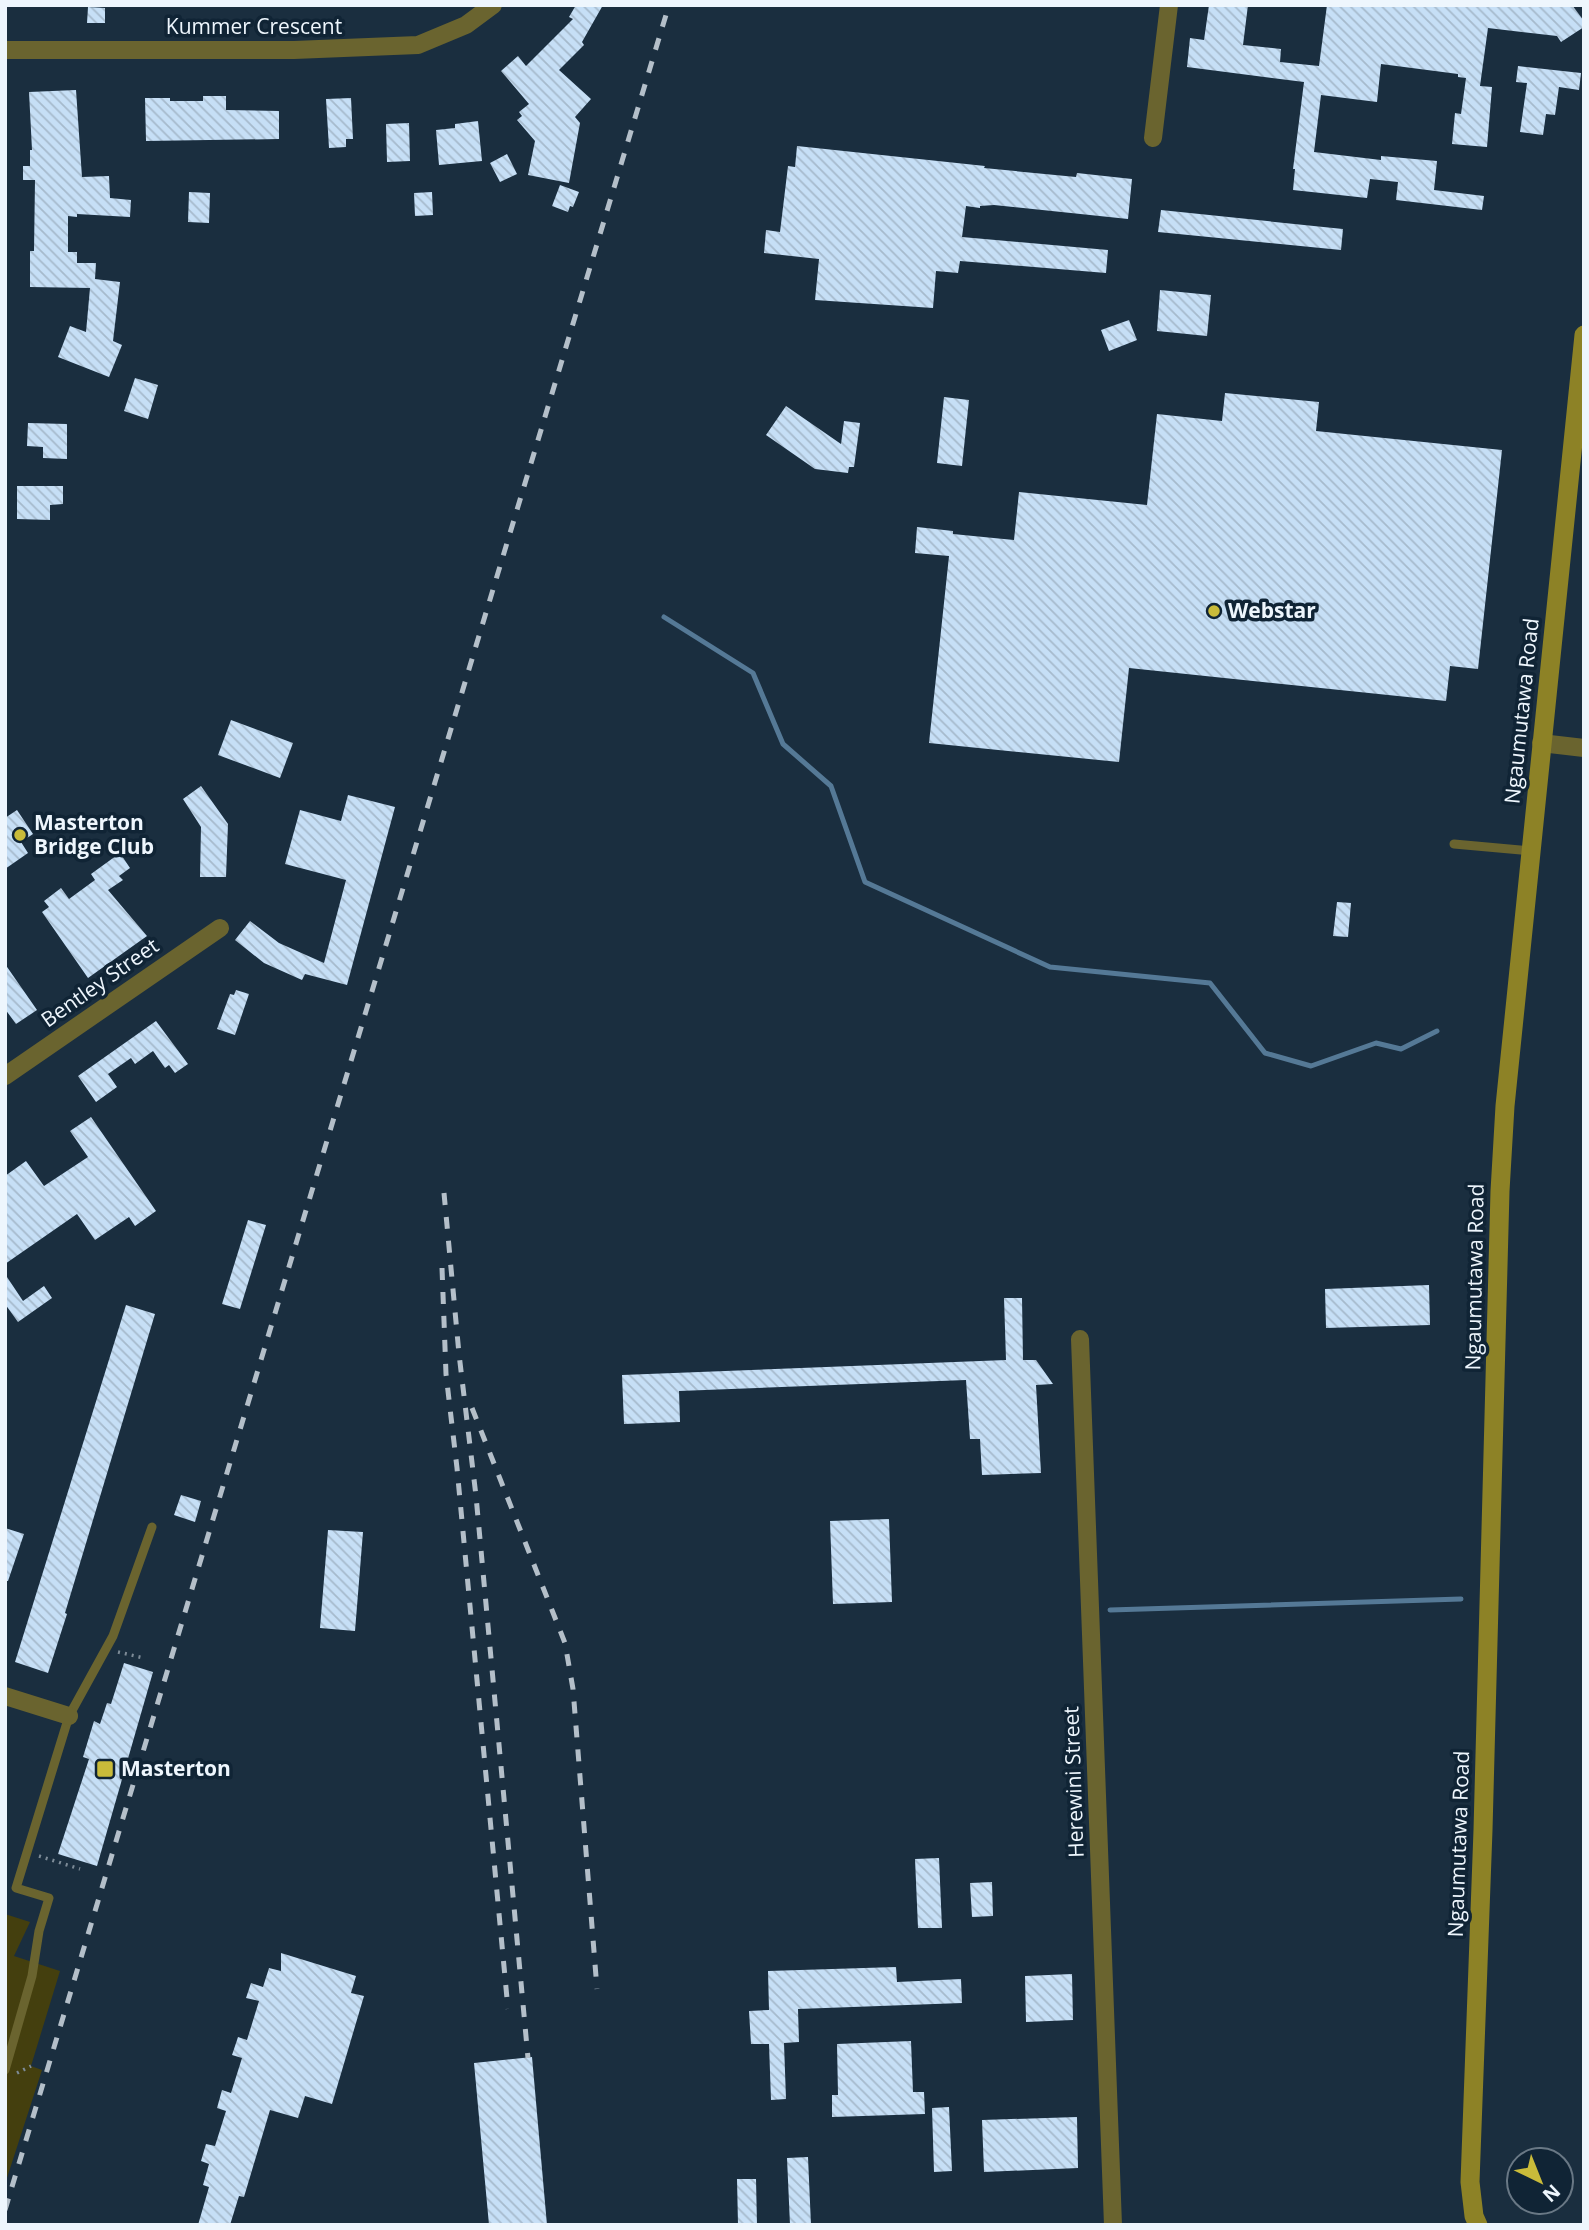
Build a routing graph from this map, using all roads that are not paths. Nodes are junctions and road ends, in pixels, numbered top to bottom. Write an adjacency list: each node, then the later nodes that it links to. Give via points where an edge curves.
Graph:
1 (493, 5): 3 (street, Kummer Crescent, via 466,25 418,45)
2 (1168, 5): 4 (street)
3 (5, 50)
4 (1153, 138)
5 (1584, 335): 6 (main road, Ngaumutawa Road)
6 (1541, 743): 7 (street); 9 (main road, Ngaumutawa Road)
7 (1584, 748)
8 (1454, 844): 9 (lane)
9 (1531, 850): 17 (main road, Ngaumutawa Road, via 1500,1191 1470,2182)
10 (220, 928): 11 (street, Bentley Street)
11 (5, 1076)
12 (1080, 1339): 18 (street, Herewini Street)
13 (152, 1527): 15 (lane, via 113,1636)
14 (5, 1696): 15 (street)
15 (69, 1716): 16 (lane, via 16,1888 49,1898)
16 (5, 2070)
17 (1478, 2224)
18 (1114, 2225)

